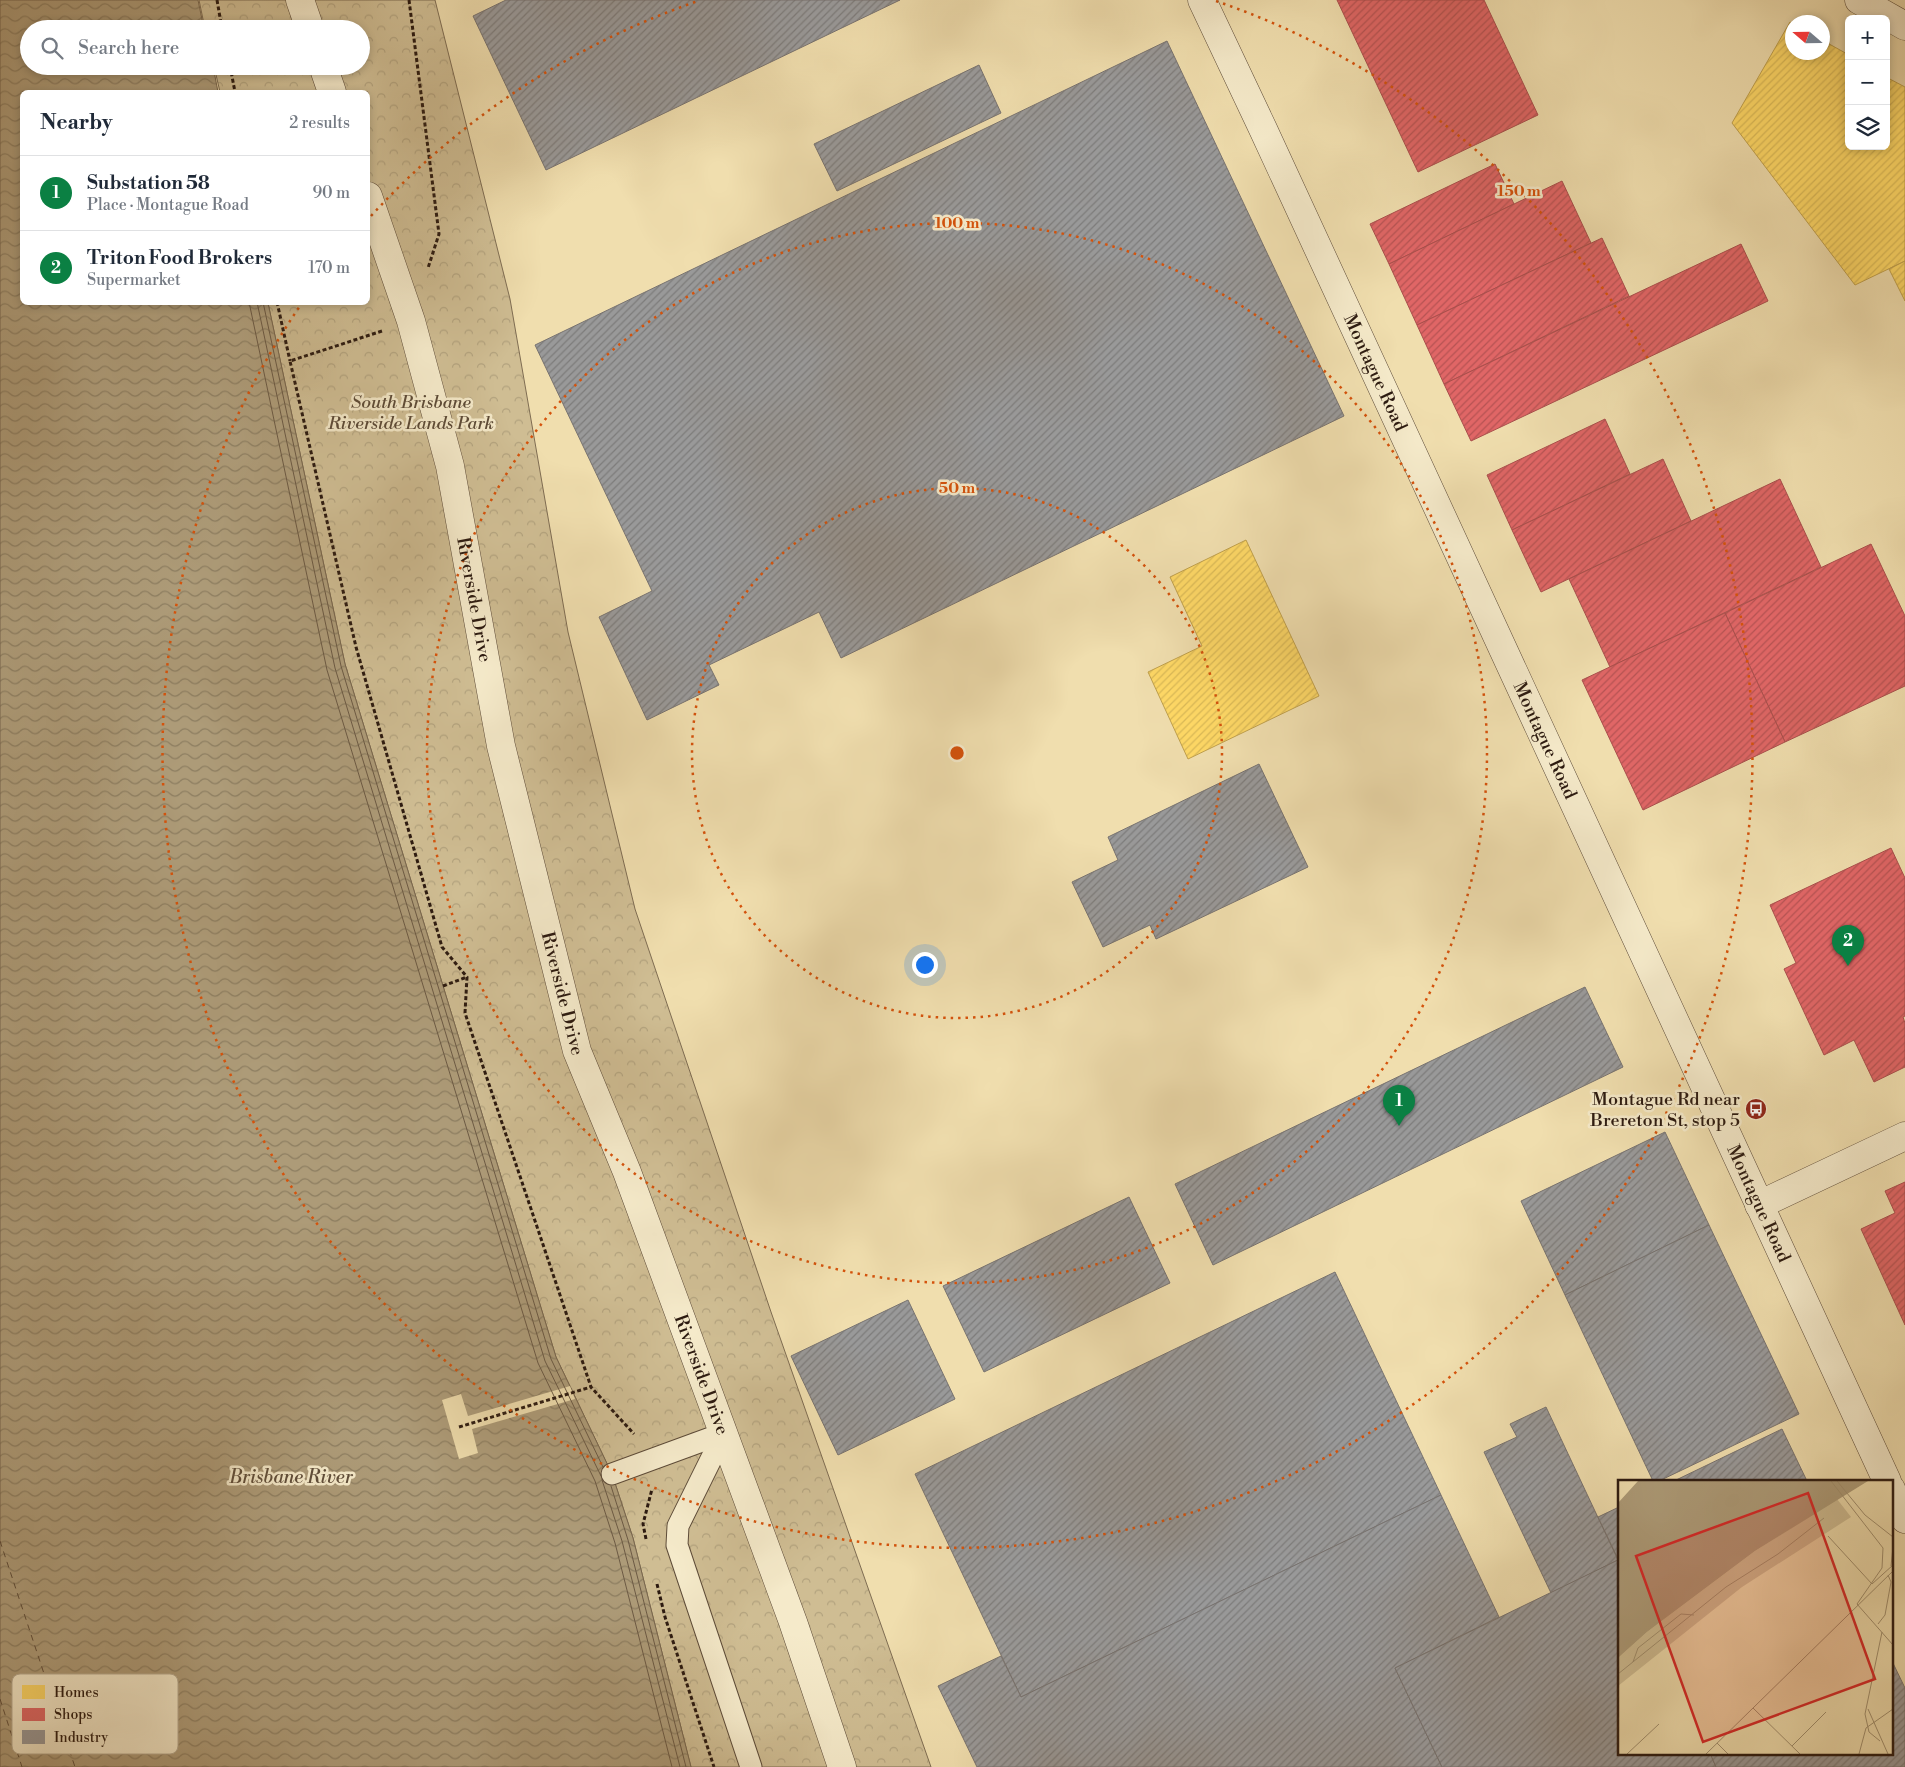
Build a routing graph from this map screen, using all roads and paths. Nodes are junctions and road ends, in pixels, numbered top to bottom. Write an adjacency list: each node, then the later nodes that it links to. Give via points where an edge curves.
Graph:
1 (217, 0): 6 (path)
2 (300, 0): 7 (street)
3 (409, 0): 14 (path, via 439,234)
4 (1202, 0): 21 (street, Montague Road)
5 (1859, 0): 8 (street)
6 (220, 20)
7 (307, 20)
8 (1905, 26)
9 (232, 75): 11 (path)
10 (326, 75): 12 (street)
11 (235, 90)
12 (331, 90)
13 (370, 202): 16 (street, Riverside Drive)
14 (428, 269)
15 (279, 305): 17 (path)
16 (411, 321): 17 (path); 24 (street, Riverside Drive, via 450,466 501,746 577,1051 627,1172)
17 (290, 361): 18 (path, via 356,648 442,947)
18 (467, 977): 19 (path); 22 (path, via 465,1013)
19 (443, 986)
20 (1905, 1136): 21 (street)
21 (1759, 1205): 27 (street, Montague Road)
22 (591, 1387): 23 (path); 25 (path)
23 (459, 1427)
24 (724, 1433): 26 (lane); 30 (lane, via 678,1526 677,1545); 31 (street, Riverside Drive)
25 (635, 1436)
26 (612, 1474)
27 (1887, 1480)
28 (1892, 1491): 29 (street)
29 (1905, 1519)
30 (751, 1767)
31 (842, 1767)

